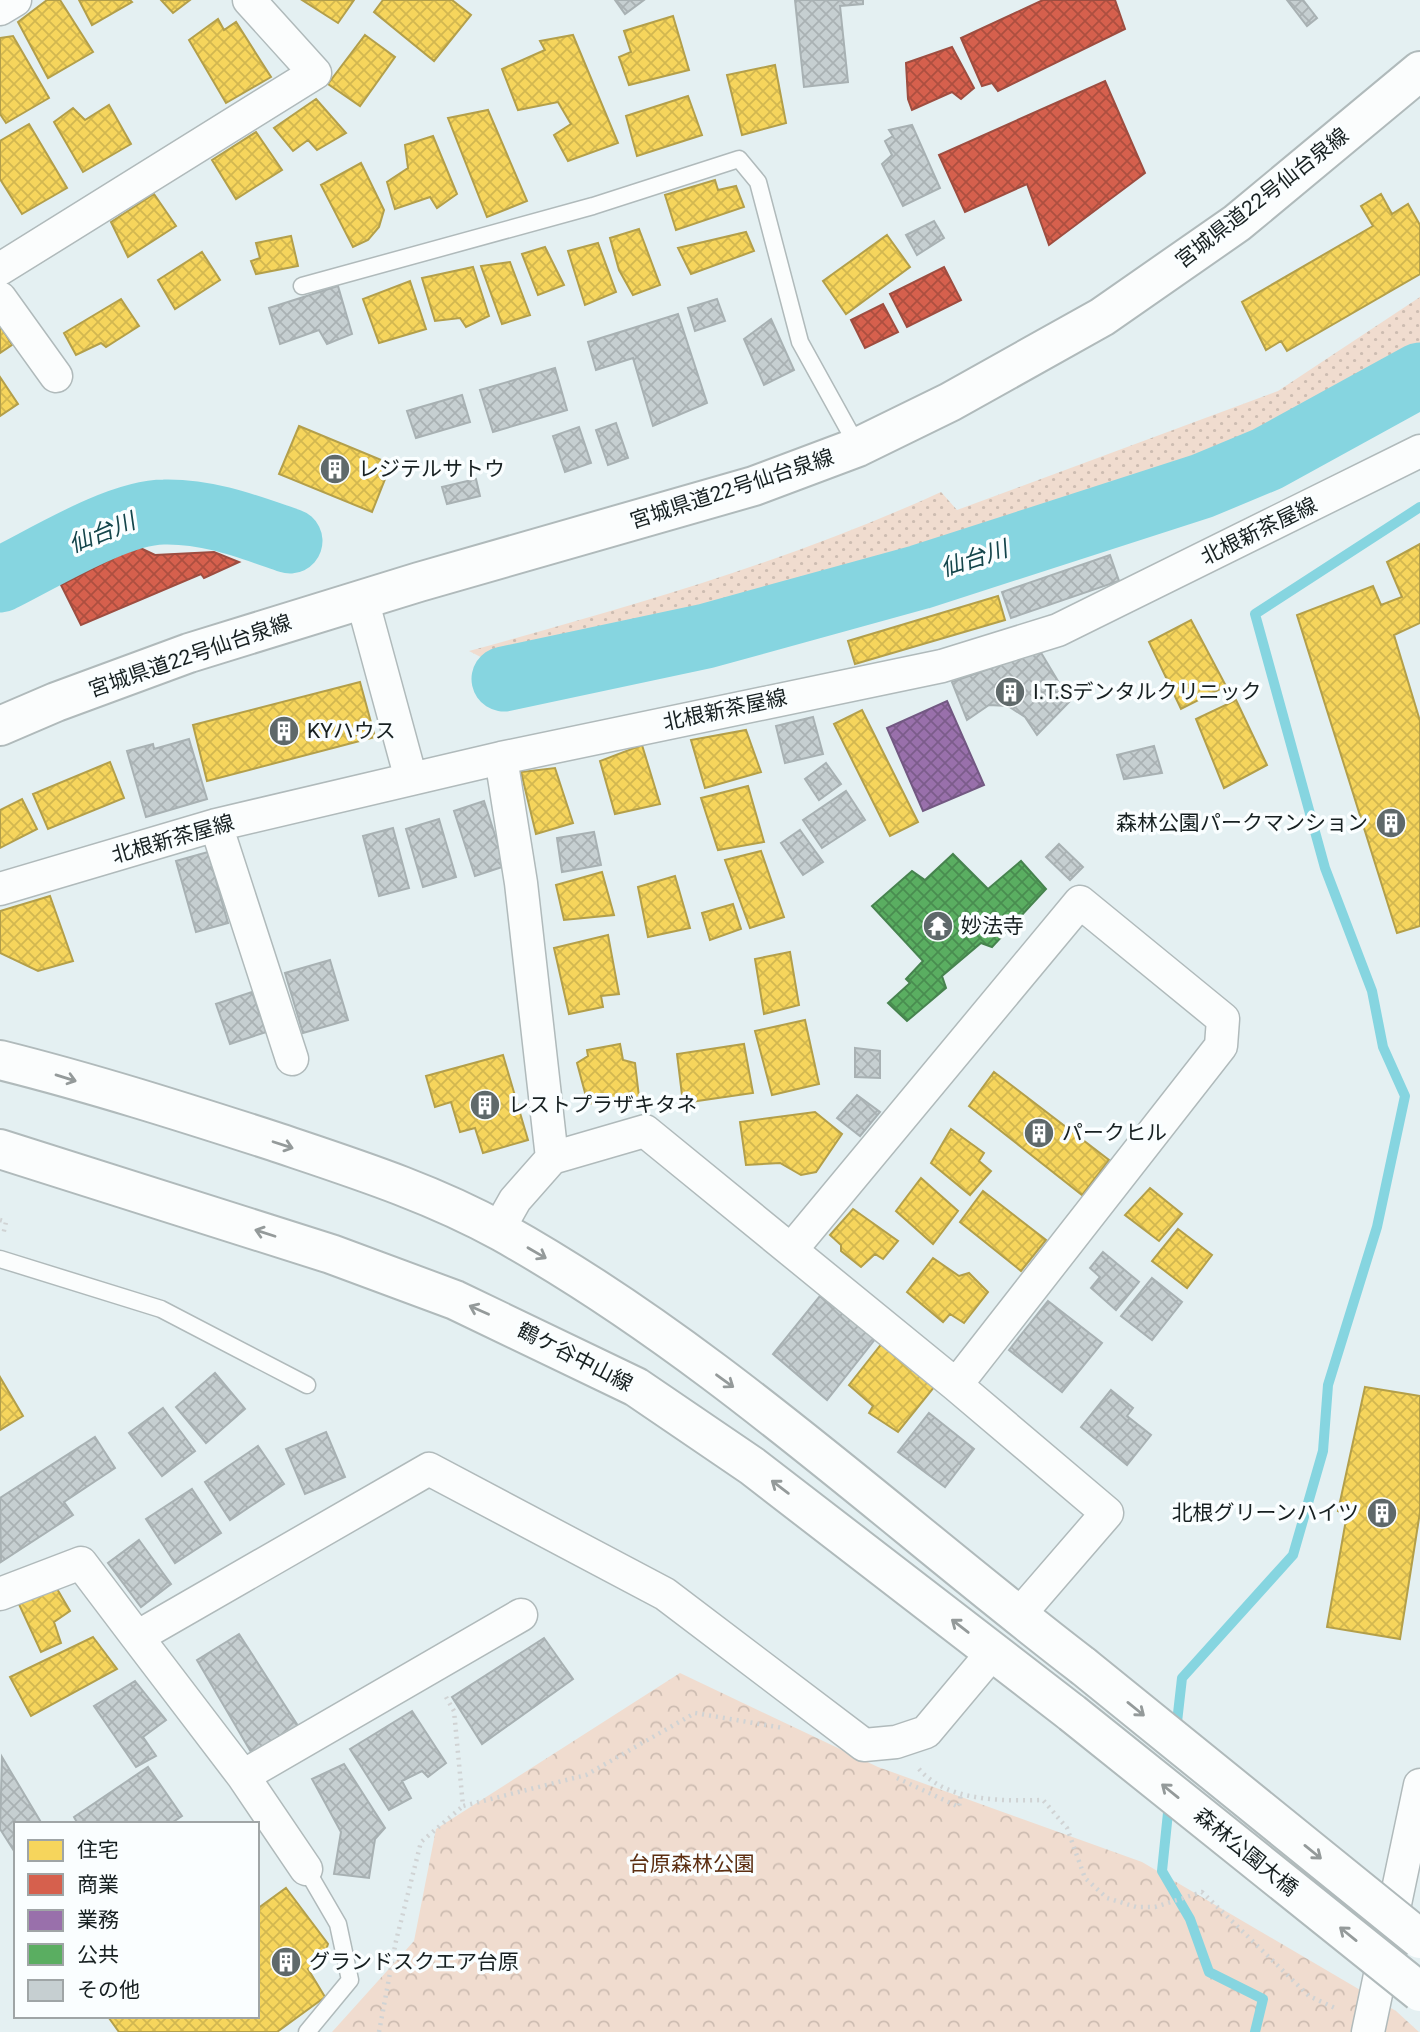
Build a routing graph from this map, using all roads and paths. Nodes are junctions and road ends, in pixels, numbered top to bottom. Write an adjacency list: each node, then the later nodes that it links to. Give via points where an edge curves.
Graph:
1 (15, 0): 3 (street)
2 (250, 0): 5 (street, via 315,73)
3 (0, 9)
4 (1420, 71): 9 (street, 宮城県道22号仙台泉線, via 1237,223 1102,317 950,402)
5 (0, 269)
6 (302, 286): 9 (lane, via 593,206 738,159 758,182 800,342)
7 (0, 298): 8 (street)
8 (56, 376)
9 (858, 447): 11 (street, 宮城県道22号仙台泉線, via 754,486)
10 (1420, 451): 13 (street, 北根新茶屋線, via 1058,630 942,666)
11 (362, 599): 12 (street, 宮城県道22号仙台泉線, via 189,653); 14 (street)
12 (0, 726)
13 (502, 758): 14 (street, 北根新茶屋線); 20 (street)
14 (411, 779): 15 (street, 北根新茶屋線)
15 (216, 825): 16 (street, 北根新茶屋線); 17 (street)
16 (0, 889)
17 (292, 1059)
18 (0, 1060): 21 (street, 森林公園大橋, one-way to 21, via 355,1168)
19 (0, 1149): 30 (street, 鶴ケ谷中山線, one-way to 19, via 752,1466 636,1387 535,1335 331,1254)
20 (552, 1158): 21 (street, via 515,1200); 22 (street, via 645,1131)
21 (498, 1230): 28 (street, 森林公園大橋, one-way to 28, via 567,1271 778,1419)
22 (791, 1250): 25 (street); 25 (street, via 1080,902 1223,1019 1221,1046)
23 (0, 1259): 24 (lane, via 161,1309)
24 (307, 1385)
25 (956, 1385): 28 (street, via 1107,1513)
26 (0, 1594): 29 (street, via 81,1563)
27 (521, 1615): 31 (street)
28 (1018, 1616): 41 (street, 森林公園大橋, one-way to 41, bridge)
29 (137, 1637): 30 (street, via 429,1469 665,1594 864,1745 896,1742 926,1732); 36 (street)
30 (993, 1652): 32 (street, 鶴ケ谷中山線)
31 (429, 1668): 36 (street); 39 (path, via 454,1710)
32 (1072, 1713): 42 (street, 森林公園大橋, one-way to 32, bridge)
33 (785, 1729): 39 (path, via 695,1713 586,1775)
34 (914, 1763): 38 (path, via 926,1777)
35 (889, 1774): 38 (path, via 959,1807)
36 (243, 1776): 40 (street)
37 (1420, 1785): 43 (street)
38 (961, 1793): 43 (path, via 1012,1801 1043,1800 1067,1828 1086,1878 1107,1898 1154,1907 1202,1892 1309,1996)
39 (463, 1806): 45 (path, via 421,1842)
40 (306, 1869): 44 (lane, via 338,1924 350,1980)
41 (1420, 1939)
42 (1420, 1992)
43 (1369, 2028)
44 (307, 2032)
45 (379, 2032)

